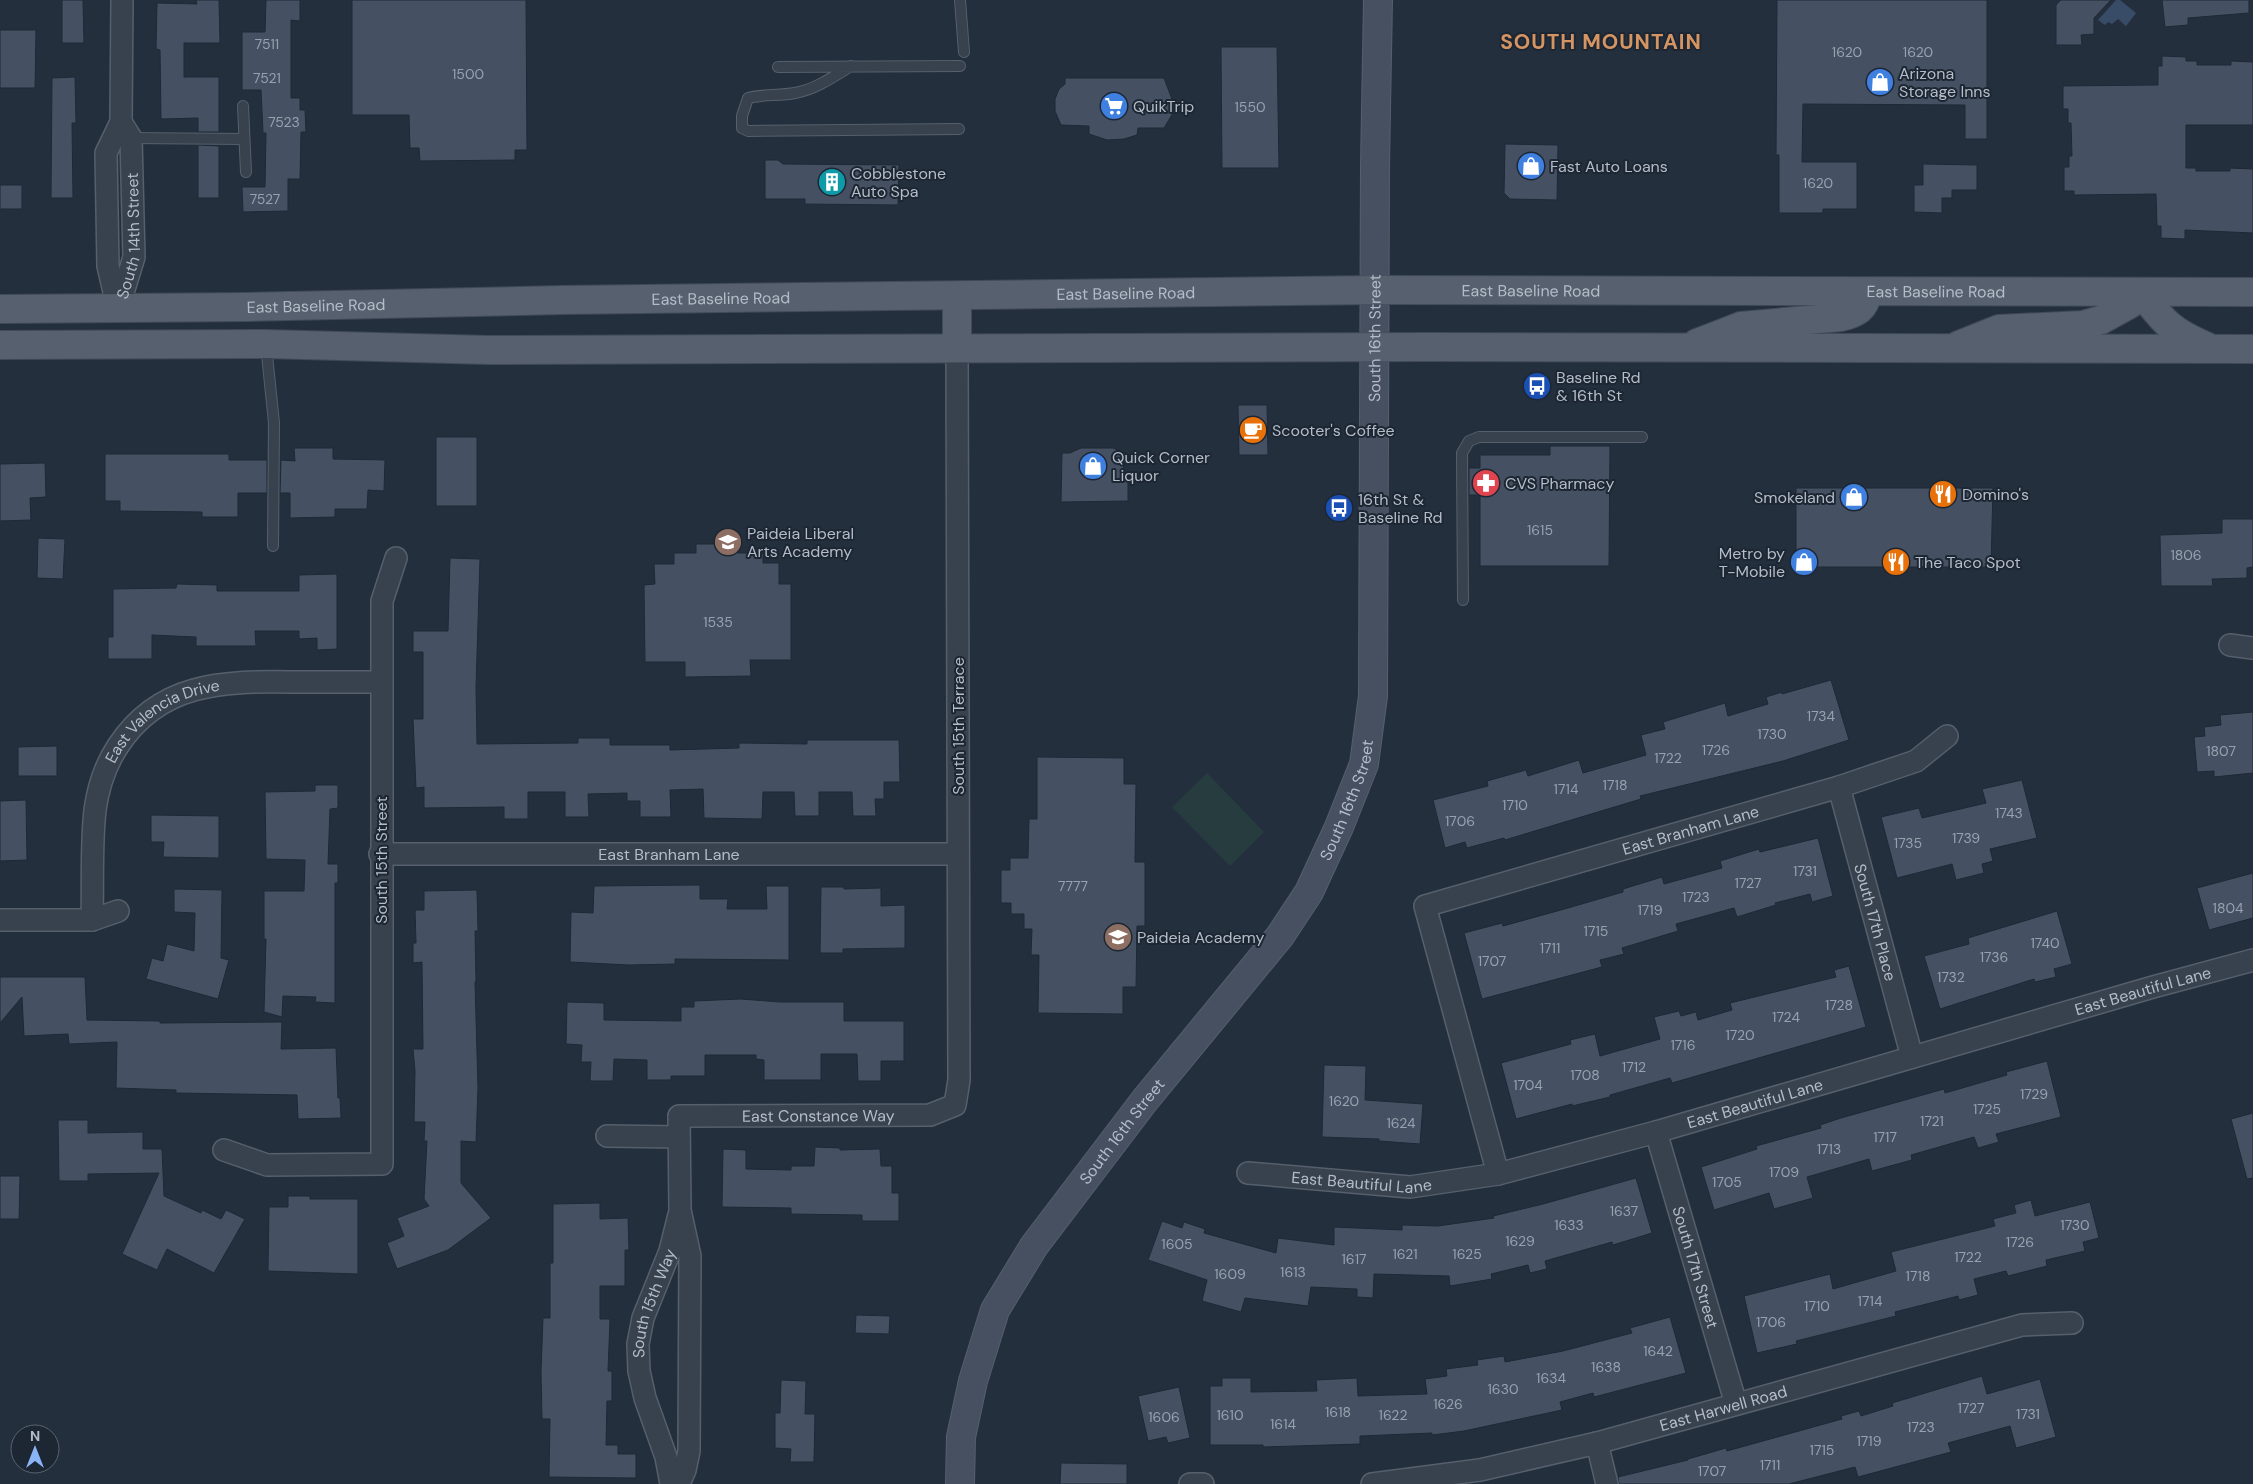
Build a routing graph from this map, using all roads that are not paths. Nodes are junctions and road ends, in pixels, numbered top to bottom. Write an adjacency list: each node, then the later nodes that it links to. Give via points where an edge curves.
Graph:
1 (122, 0): 10 (street, South 14th Street)
2 (960, 0): 4 (lane)
3 (1378, 0): 15 (main road, South 16th Street)
4 (964, 52)
5 (851, 66): 6 (lane); 7 (lane); 9 (lane, via 818,86 794,93 748,98 742,128 748,132)
6 (960, 66)
7 (778, 67)
8 (243, 106): 11 (lane)
9 (960, 129)
10 (126, 130): 11 (lane); 13 (street, South 14th Street, via 106,153); 14 (street, South 14th Street)
11 (244, 139): 12 (lane)
12 (246, 172)
13 (107, 193): 14 (street); 21 (street, South 14th Street, via 108,266)
14 (133, 193): 21 (street, South 14th Street, via 134,261)
15 (1375, 290): 16 (main road, East Baseline Road); 19 (main road, East Baseline Road); 26 (main road, South 16th Street)
16 (1868, 292): 17 (main road, East Baseline Road); 27 (main road, via 1862,308 1853,314 1741,326)
17 (2141, 292): 18 (main road, East Baseline Road); 28 (main road, via 2166,325); 30 (main road, via 2130,304 2101,320 2083,325 1999,329)
18 (2253, 292)
19 (957, 296): 21 (main road, East Baseline Road); 25 (main road)
20 (0, 309): 21 (main road, East Baseline Road)
21 (118, 309): 22 (main road)
22 (118, 344): 23 (main road); 24 (main road)
23 (266, 344): 25 (main road, via 488,350); 32 (lane, via 274,422)
24 (0, 345)
25 (957, 348): 26 (main road); 41 (street, South 15th Terrace)
26 (1375, 348): 27 (main road); 61 (main road, South 16th Street, via 1372,696 1364,764 1340,827 1309,892 1280,936 1145,1100 1040,1239 996,1310 973,1381 961,1436)
27 (1681, 348): 30 (main road)
28 (2215, 349): 29 (main road); 30 (main road)
29 (2253, 349)
30 (1946, 350)
31 (1642, 437): 34 (lane, via 1479,437 1468,441 1462,453)
32 (273, 546)
33 (396, 558): 37 (street, South 15th Street, via 382,601)
34 (1464, 600)
35 (2230, 645): 36 (street)
36 (2253, 648)
37 (381, 682): 40 (street, South 15th Street); 44 (street, East Valencia Drive, via 254,682 204,686 160,703 141,718 124,736 110,759 95,808)
38 (1947, 736): 39 (street, East Branham Lane, via 1916,762)
39 (1838, 787): 46 (street, South 17th Place); 54 (street, East Branham Lane, via 1425,906)
40 (380, 854): 41 (street, East Branham Lane); 52 (street, South 15th Street, via 382,1164 267,1165)
41 (958, 854): 47 (street, South 15th Terrace, via 959,1080)
42 (118, 911): 44 (street)
43 (0, 920): 44 (street)
44 (92, 920)
45 (2253, 960): 46 (street, East Beautiful Lane)
46 (1912, 1058): 49 (street, East Beautiful Lane)
47 (955, 1105): 48 (street, East Constance Way, via 930,1115)
48 (679, 1116): 51 (street, South 15th Way)
49 (1656, 1132): 54 (street, East Beautiful Lane); 57 (street, South 17th Street)
50 (607, 1136): 51 (street)
51 (679, 1137): 55 (street, South 15th Way)
52 (224, 1150)
53 (1248, 1172): 54 (street, East Beautiful Lane, via 1410,1187)
54 (1498, 1174)
55 (680, 1210): 59 (street, South 15th Way, via 670,1251 643,1318 638,1344 645,1398 666,1457); 60 (street, South 15th Way, via 690,1256 689,1451)
56 (2072, 1323): 57 (street, East Harwell Road, via 2022,1325)
57 (1736, 1404): 58 (street, East Harwell Road)
58 (1597, 1443): 64 (street, East Harwell Road, via 1480,1470); 65 (street)
59 (671, 1484)
60 (679, 1484)
61 (960, 1484)
62 (1190, 1484): 63 (street)
63 (1203, 1484)
64 (1372, 1484)
65 (1608, 1484)

